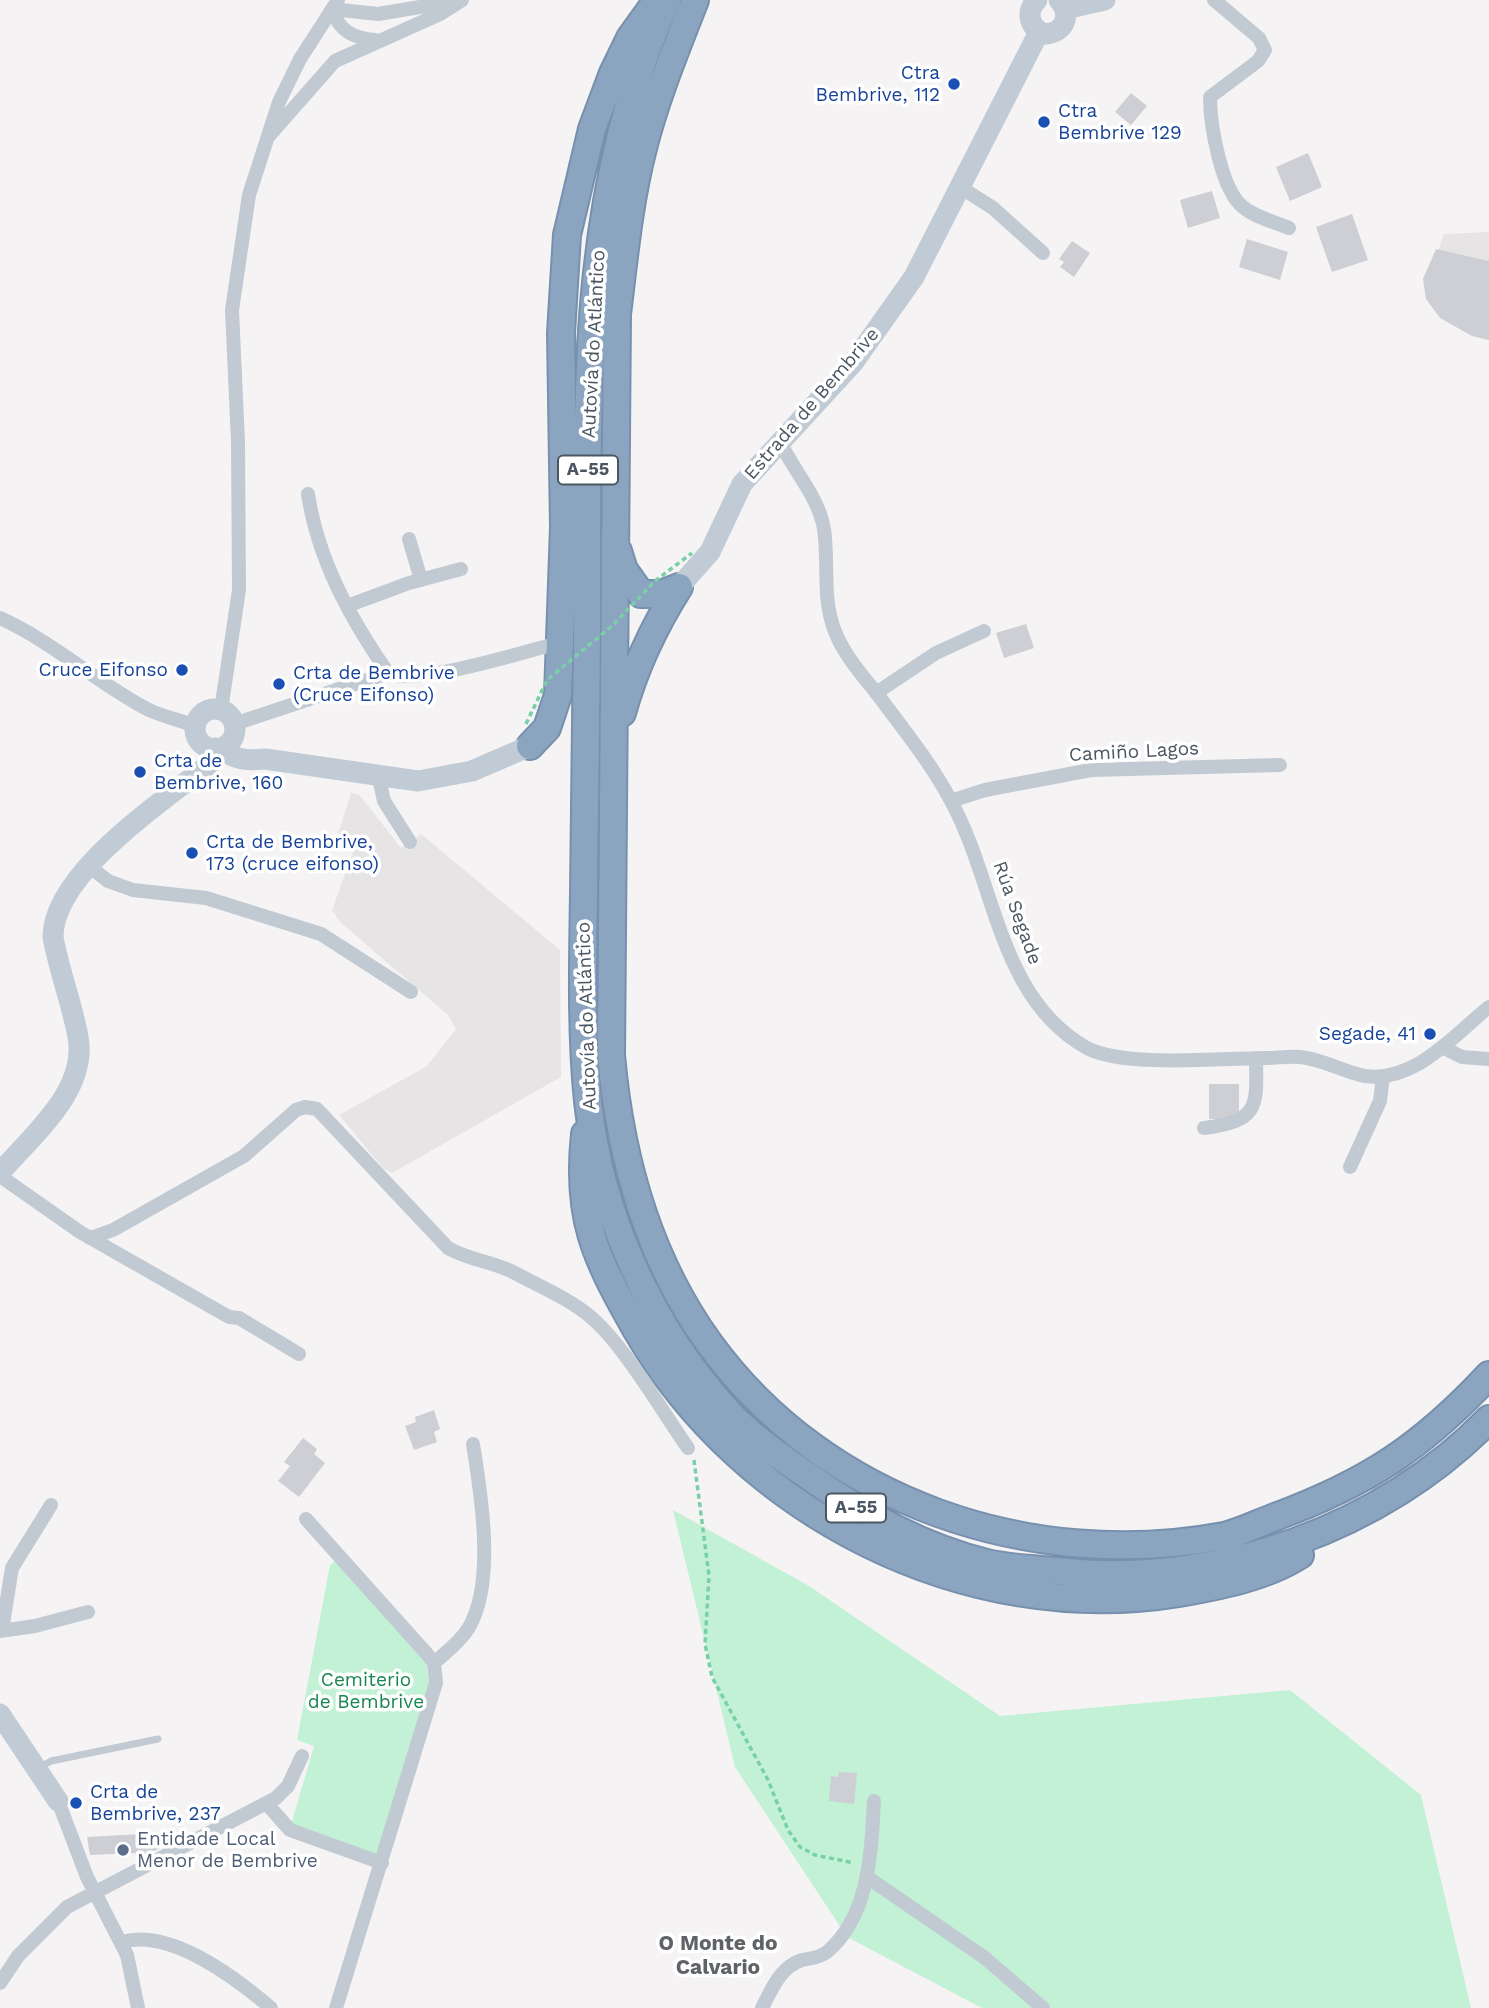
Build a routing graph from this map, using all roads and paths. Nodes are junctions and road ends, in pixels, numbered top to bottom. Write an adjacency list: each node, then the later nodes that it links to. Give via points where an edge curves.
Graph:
1 (461, 0): 9 (street, via 378,14); 11 (street)
2 (659, 0): 27 (highway, via 630,37 613,73 592,129 567,235 561,333)
3 (667, 0): 52 (highway, Autovía do Atlántico / A-55, via 620,134 604,204 592,313 583,951 588,1104 581,1175 584,1210 610,1284 653,1358 707,1425 752,1470 833,1525 893,1557 1032,1596 1159,1596 1265,1571 1295,1558 1366,1511 1469,1440)
4 (695, 0): 19 (highway, Autovía do Atlántico / A-55, via 643,148 630,213 617,314)
5 (1105, 0): 8 (street)
6 (1214, 0): 14 (street, via 1259,38 1265,50 1258,61 1210,97 1217,150 1241,206)
7 (1032, 2): 10 (street, via 1030,20)
8 (1062, 4): 10 (street, via 1065,22 1057,31)
9 (335, 5): 11 (street, via 336,23 347,33); 12 (street, via 300,59)
10 (1039, 32): 13 (street, Estrada de Bembrive)
11 (378, 40): 12 (street, via 335,61)
12 (264, 143): 30 (street, via 249,195 232,310 239,590)
13 (960, 187): 15 (street, via 993,208); 16 (street, Estrada de Bembrive, via 914,277 885,321)
14 (1289, 228)
15 (1043, 253)
16 (781, 444): 23 (street, Estrada de Bembrive, via 742,484 710,552); 29 (street, Rúa Segade, via 813,498 823,526 825,587 835,632)
17 (309, 494): 24 (street, via 314,530)
18 (409, 539): 22 (street)
19 (614, 539): 23 (highway, via 624,570 642,594 661,594); 33 (highway, Autovía do Atlántico / A-55)
20 (692, 553): 31 (path, bridge, via 547,680)
21 (461, 569): 22 (street)
22 (421, 580): 24 (street)
23 (679, 587): 33 (highway, via 634,668)
24 (347, 606): 28 (street)
25 (0, 618): 32 (street, via 135,702)
26 (984, 631): 29 (street, via 936,653)
27 (562, 642): 28 (street, via 484,663 410,675); 31 (highway, via 558,695 547,728)
28 (388, 673): 30 (street)
29 (876, 693): 37 (street, Rúa Segade, via 925,758)
30 (230, 721): 32 (street, via 230,742); 32 (street, via 204,712); 34 (street)
31 (528, 735): 36 (street, via 454,776 418,781)
32 (207, 740): 34 (street, via 230,757); 39 (street, via 184,782)
33 (612, 748): 51 (highway, Autovía do Atlántico / A-55, via 611,1055 623,1150 638,1203 675,1289 709,1343 790,1430 889,1496 948,1519 1000,1533 1075,1542 1163,1543 1226,1535 1317,1502 1396,1460 1452,1415)
34 (265, 759): 36 (street)
35 (1280, 765): 37 (street, Camiño Lagos, via 1091,770 985,790)
36 (379, 778): 38 (street, via 384,801)
37 (951, 802): 43 (street, Rúa Segade, via 1024,986 1065,1033 1089,1049 1111,1055)
38 (410, 842)
39 (89, 866): 40 (street, via 108,881 133,890 206,898 321,934); 48 (street, via 67,891 53,923 57,960 78,1036 78,1069 62,1101)
40 (411, 992)
41 (1489, 1007): 42 (street, Rúa Segade)
42 (1444, 1048): 44 (street, via 1462,1057); 45 (street, Rúa Segade)
43 (1256, 1058): 45 (street, Rúa Segade, via 1300,1057 1364,1076); 46 (street, via 1258,1095 1251,1109 1241,1120)
44 (1489, 1059)
45 (1383, 1076): 47 (street, via 1380,1101)
46 (1204, 1128)
47 (1350, 1167)
48 (0, 1174): 49 (street)
49 (90, 1238): 50 (street); 54 (street, via 113,1230 244,1156 296,1110 317,1109 448,1248 513,1272 592,1319)
50 (299, 1354)
51 (1489, 1376)
52 (1489, 1419)
53 (473, 1444): 59 (street, via 485,1546 477,1604 468,1629)
54 (688, 1448): 68 (path, via 694,1460 709,1576 705,1644 712,1677 800,1847 815,1856 853,1862)
55 (51, 1505): 58 (street, via 12,1569)
56 (306, 1520): 59 (street)
57 (88, 1612): 58 (street)
58 (1, 1630)
59 (434, 1663): 67 (street, via 436,1683)
60 (0, 1714): 63 (street)
61 (158, 1739): 63 (lane, via 51,1761)
62 (302, 1756): 66 (street, via 288,1786)
63 (38, 1769): 64 (street)
64 (58, 1801): 69 (street)
65 (874, 1801): 68 (street)
66 (267, 1804): 67 (street, via 290,1830); 69 (street)
67 (382, 1863): 74 (street)
68 (867, 1877): 75 (street, via 837,1943 825,1954 781,1973); 76 (street, via 985,1958)
69 (95, 1894): 70 (street); 71 (street, via 52,1919)
70 (122, 1942): 72 (street); 73 (street, via 145,1940 192,1955 226,1973)
71 (0, 1983)
72 (138, 2008)
73 (271, 2008)
74 (336, 2008)
75 (761, 2008)
76 (1043, 2008)

